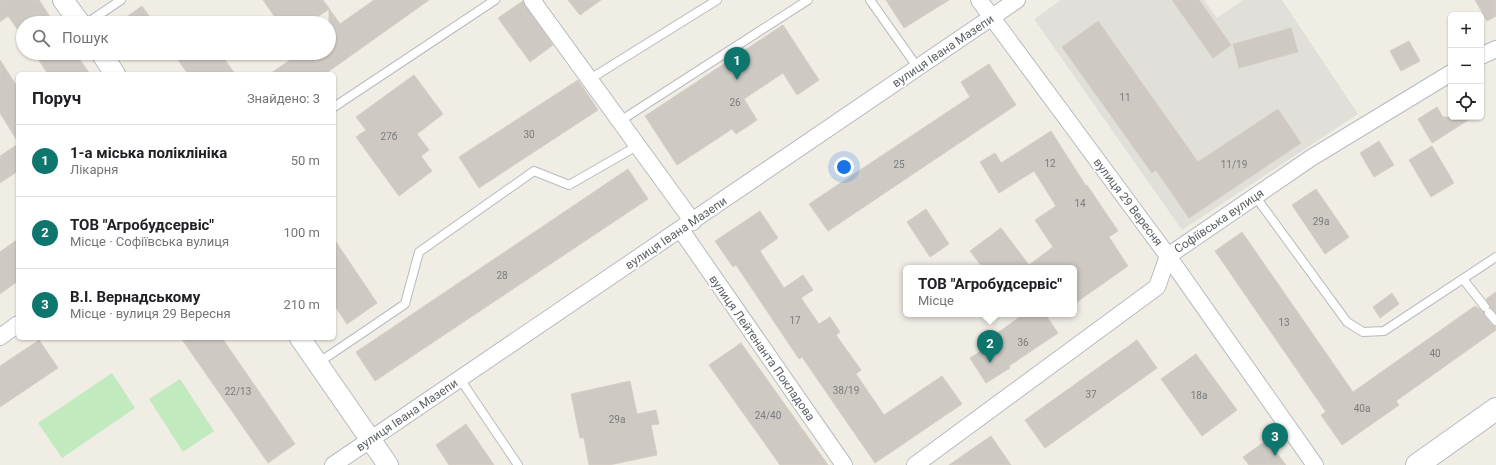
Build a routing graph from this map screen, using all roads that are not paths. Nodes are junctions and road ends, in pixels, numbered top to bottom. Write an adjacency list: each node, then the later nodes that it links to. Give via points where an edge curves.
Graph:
1 (64, 0): 10 (street)
2 (121, 0): 11 (lane)
3 (495, 0): 20 (lane)
4 (532, 0): 19 (street, вулиця Лейтенанта Покладова)
5 (716, 0): 19 (lane)
6 (808, 0): 21 (lane)
7 (870, 0): 16 (lane)
8 (979, 0): 12 (street, вулиця 29 Вересня)
9 (1017, 0): 12 (street, вулиця Івана Мазепи)
10 (75, 16)
11 (97, 16)
12 (992, 18): 16 (street, вулиця Івана Мазепи); 25 (street, вулиця 29 Вересня)
13 (1496, 48): 14 (street)
14 (1484, 54)
15 (105, 60): 17 (street)
16 (918, 68): 24 (street, вулиця Івана Мазепи)
17 (114, 72)
18 (1448, 75): 23 (street, Софіївська вулиця, via 1311,158)
19 (590, 80): 21 (street, вулиця Лейтенанта Покладова)
20 (336, 106)
21 (620, 121): 22 (street, вулиця Лейтенанта Покладова)
22 (637, 146): 24 (street, вулиця Лейтенанта Покладова); 32 (lane, via 569,184 534,172 419,252 405,304)
23 (1255, 196): 25 (street, Софіївська вулиця); 27 (lane, via 1347,322 1363,332 1384,331)
24 (687, 226): 33 (street, вулиця Івана Мазепи); 39 (street, вулиця Лейтенанта Покладова)
25 (1168, 256): 40 (street, Софіївська вулиця, via 1157,286); 41 (street, вулиця 29 Вересня)
26 (1496, 257): 27 (lane)
27 (1463, 279): 28 (lane)
28 (1496, 321)
29 (16, 325): 30 (street)
30 (0, 337)
31 (301, 340): 32 (street)
32 (318, 363): 35 (street)
33 (460, 379): 35 (street, вулиця Івана Мазепи); 38 (lane)
34 (1496, 408): 42 (main road)
35 (371, 439): 36 (street, вулиця Івана Мазепи); 37 (street)
36 (333, 465)
37 (388, 465)
38 (518, 465)
39 (844, 465)
40 (915, 465)
41 (1315, 465)
42 (1417, 465)

